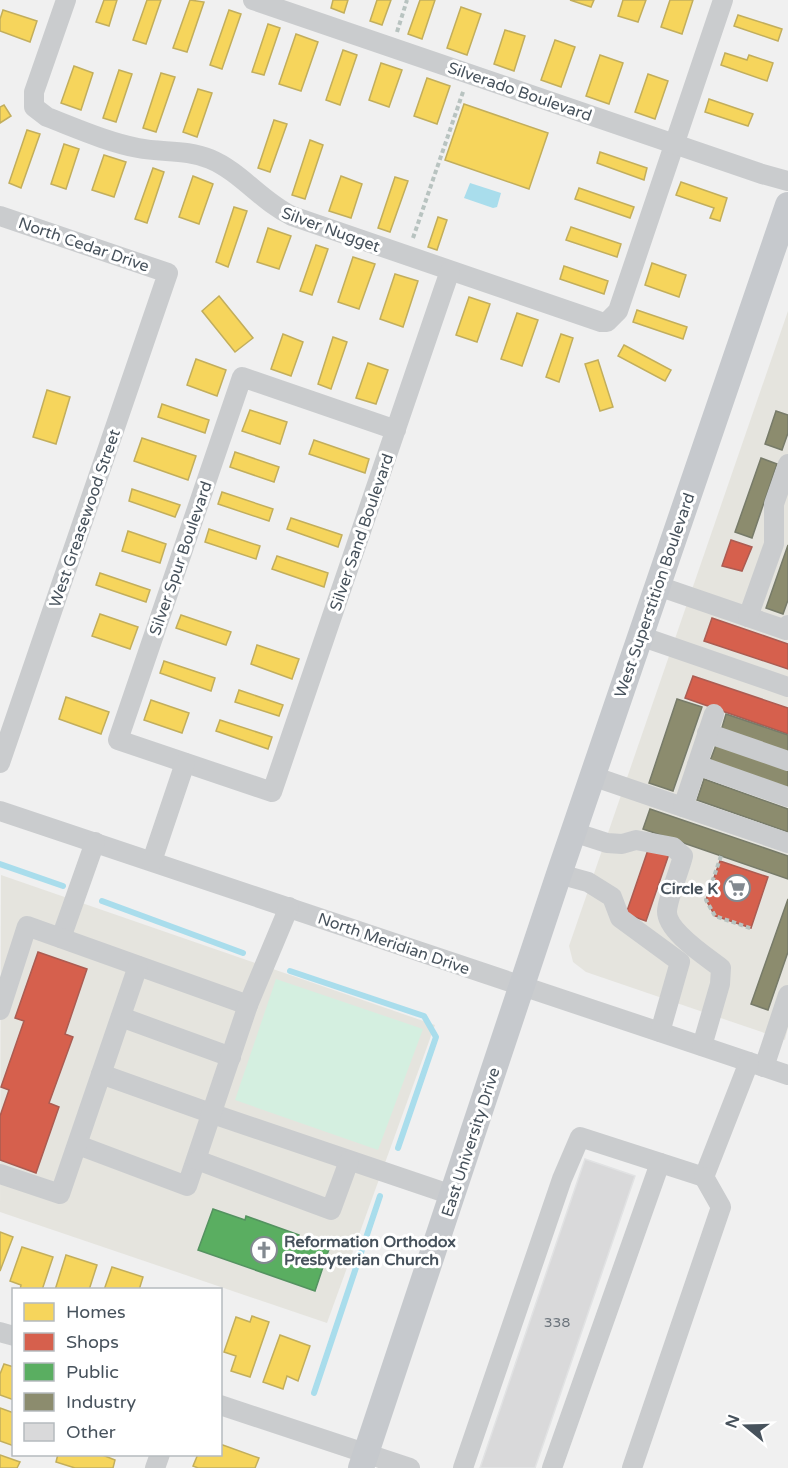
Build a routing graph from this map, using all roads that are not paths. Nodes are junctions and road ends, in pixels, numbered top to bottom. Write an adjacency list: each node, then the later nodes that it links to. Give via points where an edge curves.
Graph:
1 (66, 0): 9 (street, Silver Nugget, via 34,92 34,107 47,117 127,145 194,153 211,159 277,209)
2 (254, 0): 4 (street, Silverado Boulevard)
3 (723, 0): 4 (street)
4 (675, 144): 5 (street, Silverado Boulevard); 9 (street, Silver Nugget, via 618,311 608,322 594,321)
5 (788, 181)
6 (788, 205): 8 (main road, West Superstition Boulevard)
7 (0, 216): 10 (street, North Cedar Drive)
8 (781, 249): 14 (main road, West Superstition Boulevard)
9 (450, 271): 11 (street, Silver Sand Boulevard)
10 (168, 273): 22 (street, West Greasewood Street)
11 (396, 430): 23 (street, Silver Sand Boulevard, via 272,792); 23 (street, Silver Spur Boulevard, via 242,377 118,740)
12 (787, 467): 13 (street)
13 (781, 506): 15 (street, via 774,544)
14 (657, 586): 15 (street); 17 (main road, West Superstition Boulevard)
15 (748, 617): 16 (street, via 786,630)
16 (788, 625)
17 (640, 636): 18 (street); 25 (main road, West Superstition Boulevard)
18 (788, 687)
19 (714, 714): 20 (street)
20 (707, 733): 21 (street); 24 (street)
21 (788, 761)
22 (0, 763)
23 (185, 763): 32 (street)
24 (697, 765): 26 (street); 27 (street)
25 (592, 776): 27 (street); 29 (main road, West Superstition Boulevard)
26 (788, 797)
27 (683, 807): 31 (street)
28 (0, 811): 30 (street, North Meridian Drive)
29 (573, 832): 33 (main road, West Superstition Boulevard); 43 (street, via 608,843 636,840 673,847 683,856 667,912 670,924 721,969)
30 (94, 842): 32 (street, North Meridian Drive); 35 (street)
31 (788, 843)
32 (152, 861): 34 (street, North Meridian Drive)
33 (559, 874): 37 (main road, West Superstition Boulevard); 42 (street, via 588,882 612,897 620,918 680,962)
34 (289, 907): 37 (street, North Meridian Drive); 39 (street)
35 (61, 938): 36 (street); 40 (street, via 27,926)
36 (138, 966): 39 (street); 41 (street)
37 (522, 986): 42 (street, North Meridian Drive); 55 (main road, East University Drive)
38 (788, 995): 45 (street)
39 (248, 1005): 44 (street)
40 (0, 1010)
41 (121, 1017): 44 (street); 46 (street)
42 (660, 1032): 43 (street, North Meridian Drive)
43 (702, 1046): 45 (street, North Meridian Drive)
44 (231, 1057): 48 (street)
45 (757, 1064): 47 (street, North Meridian Drive); 54 (street)
46 (101, 1074): 48 (street); 49 (street)
47 (788, 1075)
48 (213, 1114): 50 (street); 51 (street)
49 (78, 1145): 50 (street, via 187,1186); 53 (street, via 60,1194)
50 (196, 1160): 51 (street, via 331,1210)
51 (349, 1161): 55 (street)
52 (660, 1163): 54 (street); 59 (street, via 580,1137); 60 (street)
53 (0, 1174)
54 (704, 1177): 61 (street, via 721,1207)
55 (452, 1195): 57 (main road, East University Drive)
56 (222, 1406): 57 (street)
57 (363, 1461): 58 (street)
58 (410, 1468)
59 (463, 1468)
60 (552, 1468)
61 (632, 1468)

